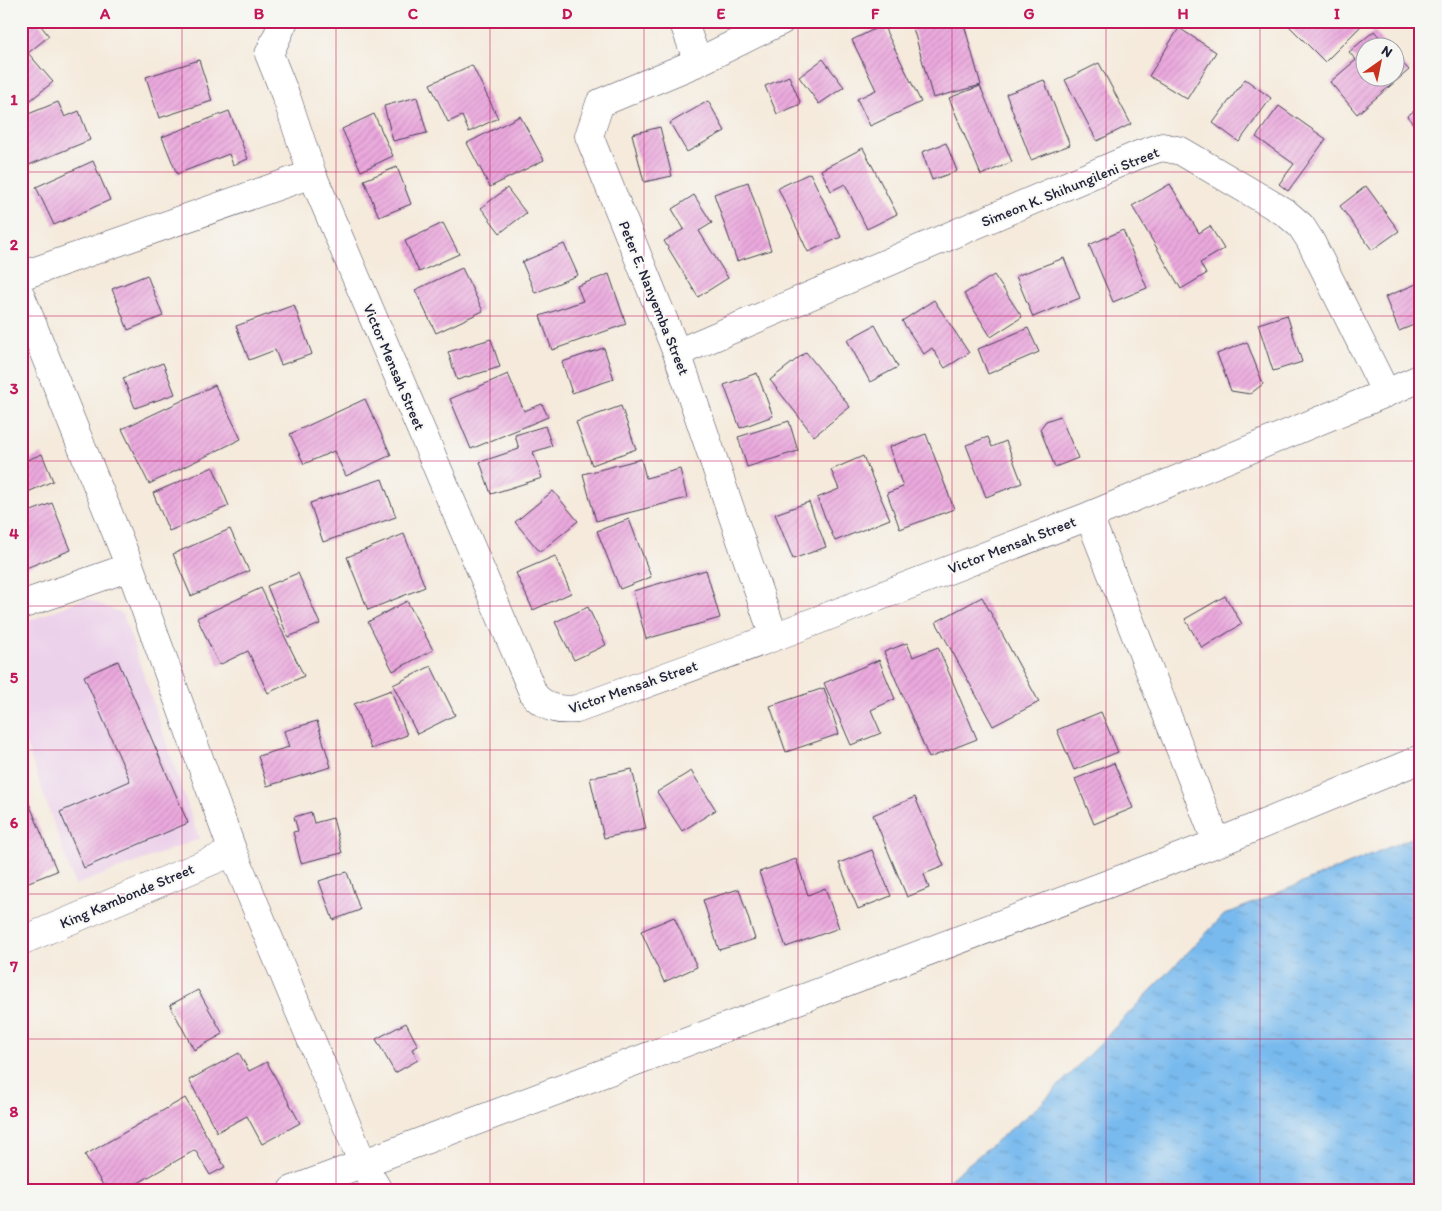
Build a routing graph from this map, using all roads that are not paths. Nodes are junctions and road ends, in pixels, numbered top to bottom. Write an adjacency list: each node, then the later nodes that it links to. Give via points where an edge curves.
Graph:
1 (284, 21): 5 (street, Victor Mensah Street, via 269,54)
2 (683, 21): 4 (street)
3 (781, 21): 4 (street, Peter E. Nanyemba Street)
4 (698, 62): 8 (street, Peter E. Nanyemba Street, via 600,103 589,136)
5 (312, 174): 6 (street); 14 (street, Victor Mensah Street, via 534,695 542,704 563,711 576,709)
6 (21, 276)
7 (21, 296): 12 (street)
8 (677, 353): 10 (street, Simeon K. Shihungileni Street, via 1162,147 1181,151 1286,213 1301,226); 14 (street, Peter E. Nanyemba Street)
9 (1421, 378): 10 (street)
10 (1386, 393): 11 (street, Victor Mensah Street)
11 (1089, 516): 14 (street, Victor Mensah Street); 16 (street)
12 (130, 567): 13 (street); 17 (street)
13 (21, 605)
14 (774, 637)
15 (1421, 759): 16 (street)
16 (1217, 843): 19 (street)
17 (233, 852): 18 (street, King Kambonde Street); 19 (street)
18 (21, 941)
19 (363, 1164): 20 (street); 21 (street)
20 (292, 1190)
21 (378, 1190)

